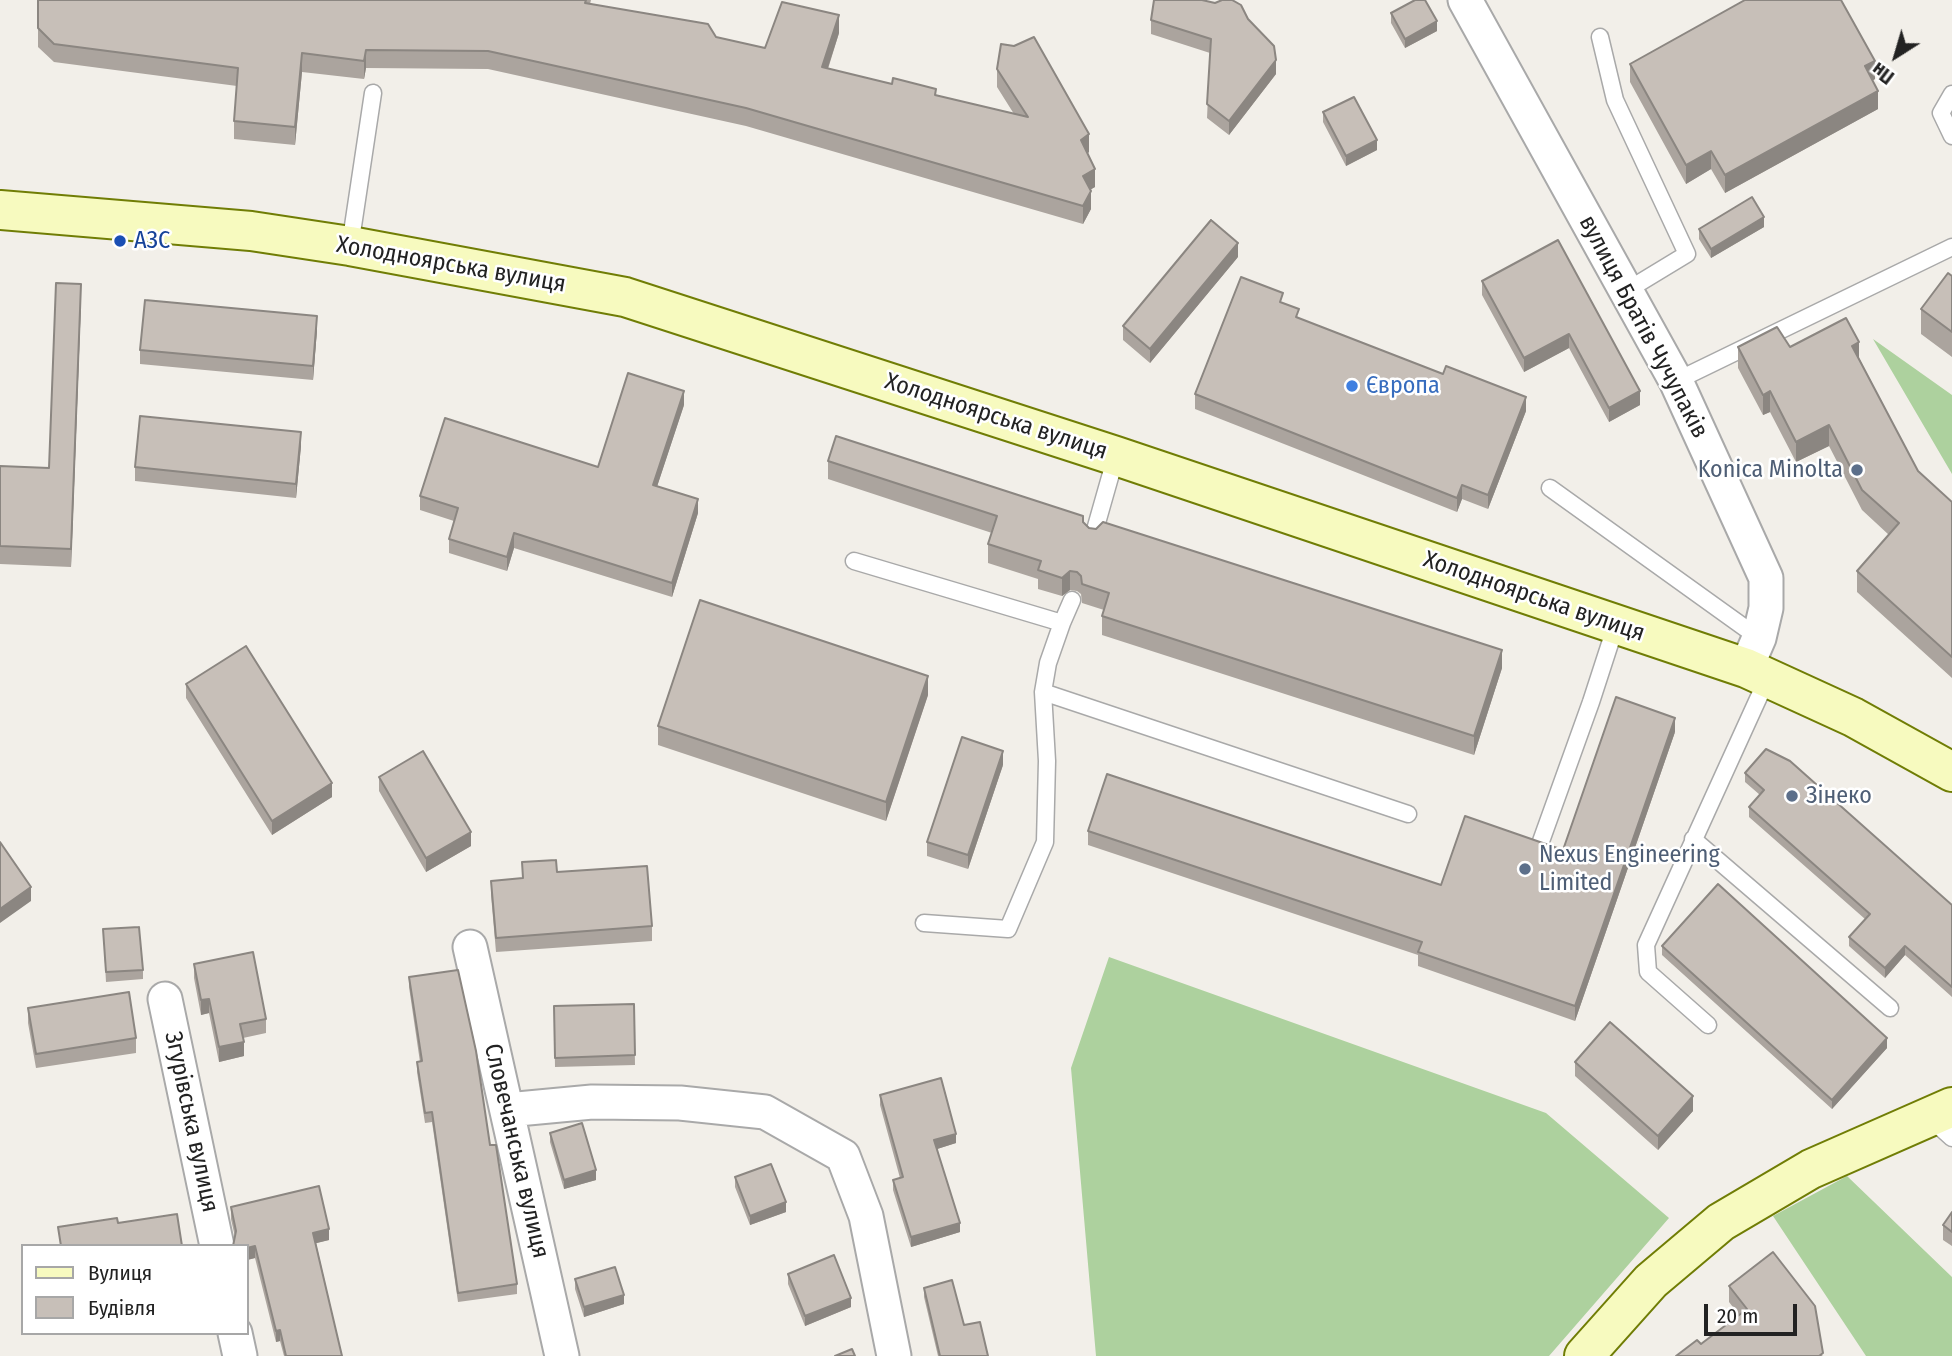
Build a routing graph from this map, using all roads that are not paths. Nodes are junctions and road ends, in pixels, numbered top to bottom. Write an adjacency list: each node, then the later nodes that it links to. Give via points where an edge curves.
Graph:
1 (1465, 0): 9 (street, вулиця Братів Чучупаків)
2 (1600, 37): 9 (lane, via 1615,100 1687,254)
3 (373, 93): 7 (lane)
4 (1952, 94): 5 (lane, via 1941,114)
5 (1952, 136)
6 (0, 210): 7 (main road, Холодноярська вулиця, via 251,231)
7 (351, 246): 11 (main road, Холодноярська вулиця, via 625,297)
8 (1952, 247): 10 (lane)
9 (1626, 291): 10 (street, вулиця Братів Чучупаків)
10 (1676, 381): 18 (street, вулиця Братів Чучупаків, via 1766,579)
11 (1116, 456): 13 (lane); 17 (main road, Холодноярська вулиця)
12 (1550, 488): 18 (lane)
13 (1093, 537)
14 (854, 561): 16 (lane)
15 (1072, 600): 16 (lane)
16 (1062, 623): 19 (lane)
17 (1616, 624): 18 (main road, Холодноярська вулиця); 23 (lane)
18 (1758, 661): 20 (main road, Холодноярська вулиця); 22 (lane)
19 (1043, 692): 21 (lane); 24 (lane, via 1045,842 1008,929)
20 (1952, 772)
21 (1408, 814)
22 (1693, 839): 27 (lane); 28 (lane, via 1646,945 1648,972)
23 (1539, 844)
24 (923, 923)
25 (470, 947): 29 (street, Словечанська вулиця)
26 (165, 999): 31 (street, Згурівська вулиця)
27 (1891, 1008)
28 (1708, 1025)
29 (507, 1110): 34 (street, Словечанська вулиця); 35 (street, via 605,1102 680,1103 765,1112 843,1156 866,1216)
30 (1944, 1121): 36 (main road, via 1811,1168 1721,1222 1651,1281)
31 (216, 1244)
32 (235, 1335): 33 (street)
33 (240, 1356)
34 (562, 1356)
35 (894, 1356)
36 (1584, 1356)

